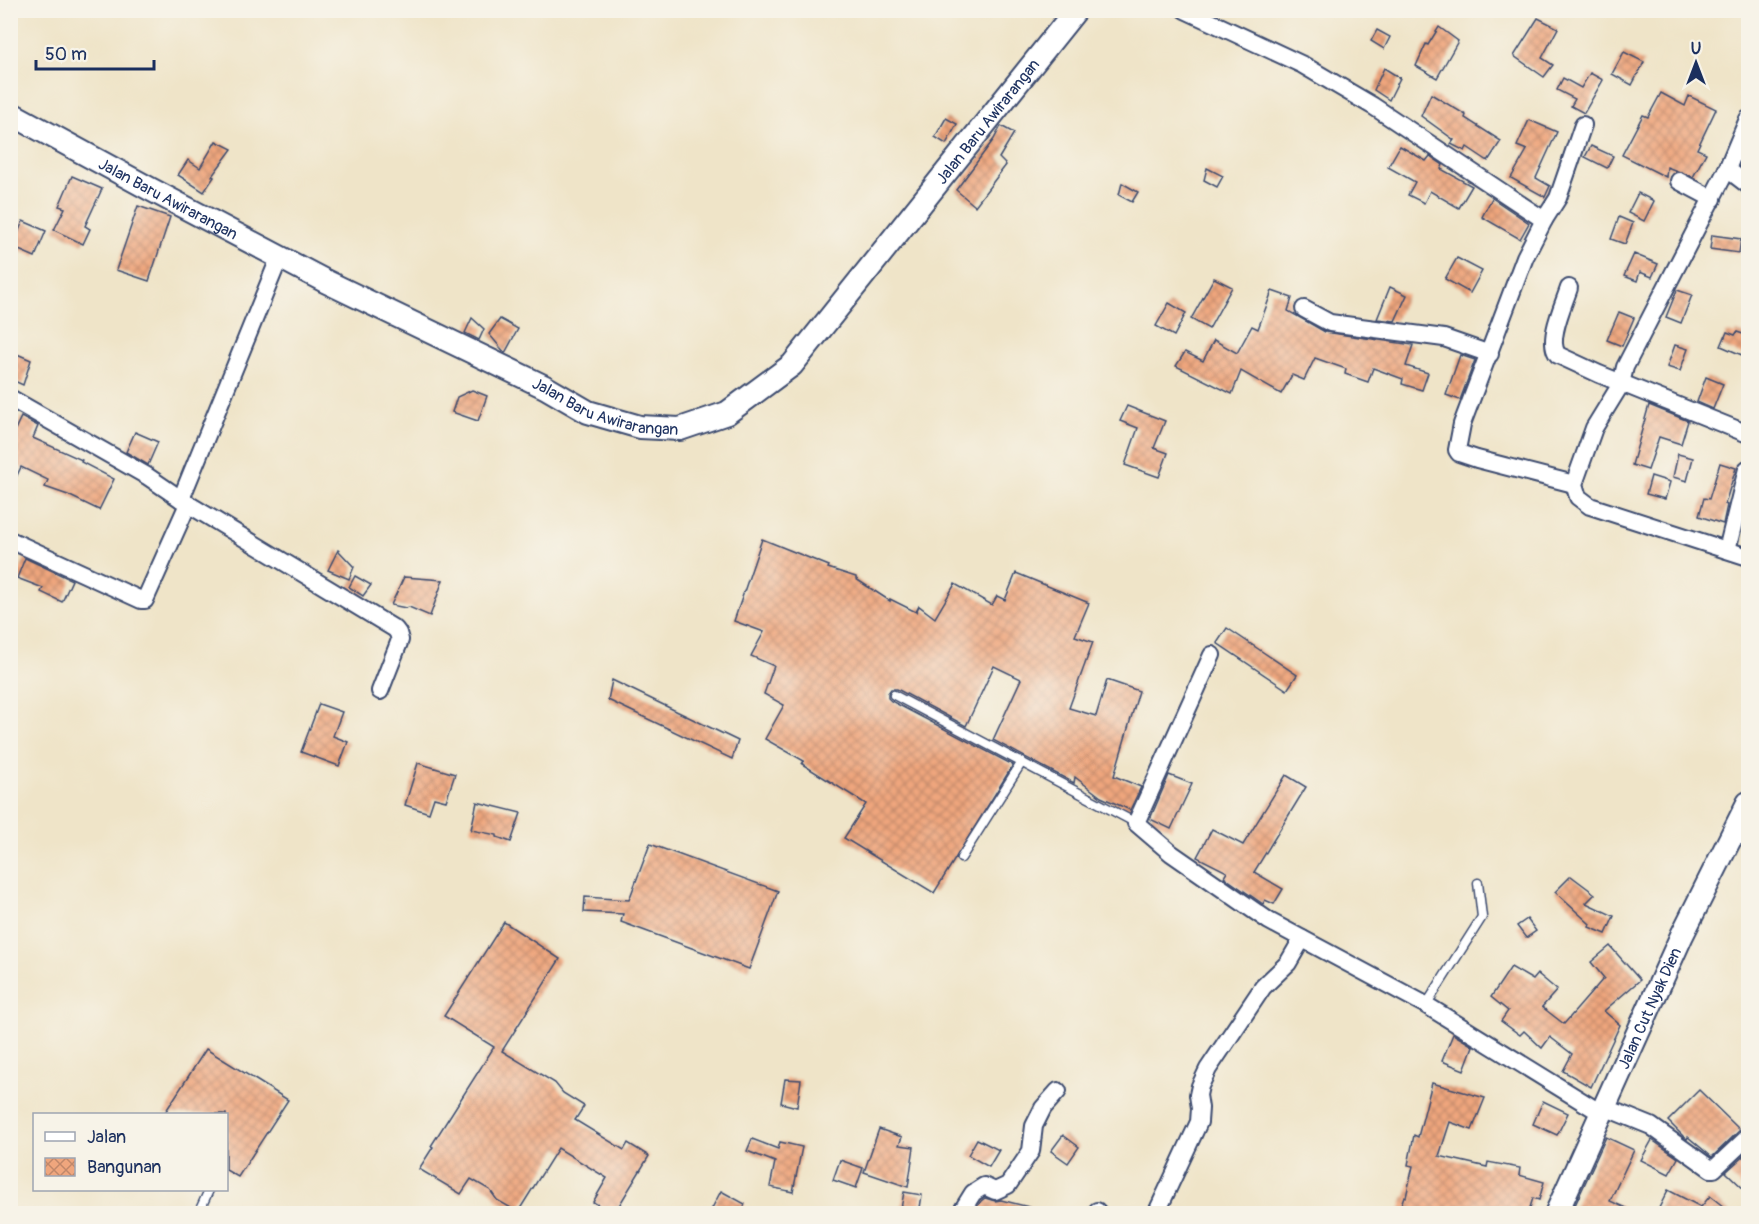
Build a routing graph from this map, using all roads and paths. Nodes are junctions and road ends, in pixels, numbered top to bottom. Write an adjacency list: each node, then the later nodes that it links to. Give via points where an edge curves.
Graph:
1 (1077, 10): 11 (street, Jalan Baru Awirarangan, via 792,365 727,413 680,429 640,427 588,412)
2 (1185, 10): 10 (street, via 1303,65 1373,106)
3 (10, 113): 11 (street, Jalan Baru Awirarangan)
4 (1749, 119): 6 (street)
5 (1583, 125): 10 (street, via 1558,198)
6 (1727, 169): 8 (street); 9 (street)
7 (1679, 181): 9 (street)
8 (1749, 185)
9 (1713, 199): 15 (street, via 1626,367)
10 (1544, 220): 14 (street, via 1525,257)
11 (280, 256): 20 (street)
12 (1569, 288): 15 (street, via 1557,322 1555,352)
13 (1304, 309): 14 (street, via 1338,325 1444,338)
14 (1490, 354): 19 (street, via 1462,424 1459,453)
15 (1621, 384): 17 (street); 19 (street, via 1594,428)
16 (10, 398): 20 (street, via 147,476)
17 (1749, 434)
18 (1747, 469): 22 (street)
19 (1574, 484): 22 (street, via 1578,497 1590,506)
20 (184, 502): 21 (street, via 145,600); 25 (street, via 395,629 400,640)
21 (10, 540)
22 (1727, 550): 23 (street)
23 (1749, 557)
24 (1212, 655): 29 (street)
25 (380, 691)
26 (894, 695): 27 (lane)
27 (1022, 762): 29 (lane); 31 (lane)
28 (1749, 803): 30 (street, Jalan Cut Nyak Dien)
29 (1136, 823): 33 (street, via 1171,853 1269,921)
30 (1740, 839): 36 (street, Jalan Cut Nyak Dien, via 1682,935)
31 (961, 858)
32 (1478, 883): 34 (lane, via 1482,917)
33 (1302, 939): 34 (street); 41 (street, via 1288,963 1263,987 1208,1069 1198,1095 1199,1122)
34 (1426, 1005): 36 (street)
35 (1058, 1091): 40 (street, via 1043,1108 1034,1126 1031,1151 1008,1185 995,1191 984,1186 973,1193)
36 (1602, 1110): 37 (street, via 1651,1126 1711,1169); 42 (street, Jalan Cut Nyak Dien)
37 (1749, 1137)
38 (209, 1191): 39 (lane)
39 (198, 1214)
40 (960, 1214)
41 (1156, 1214)
42 (1556, 1214)

